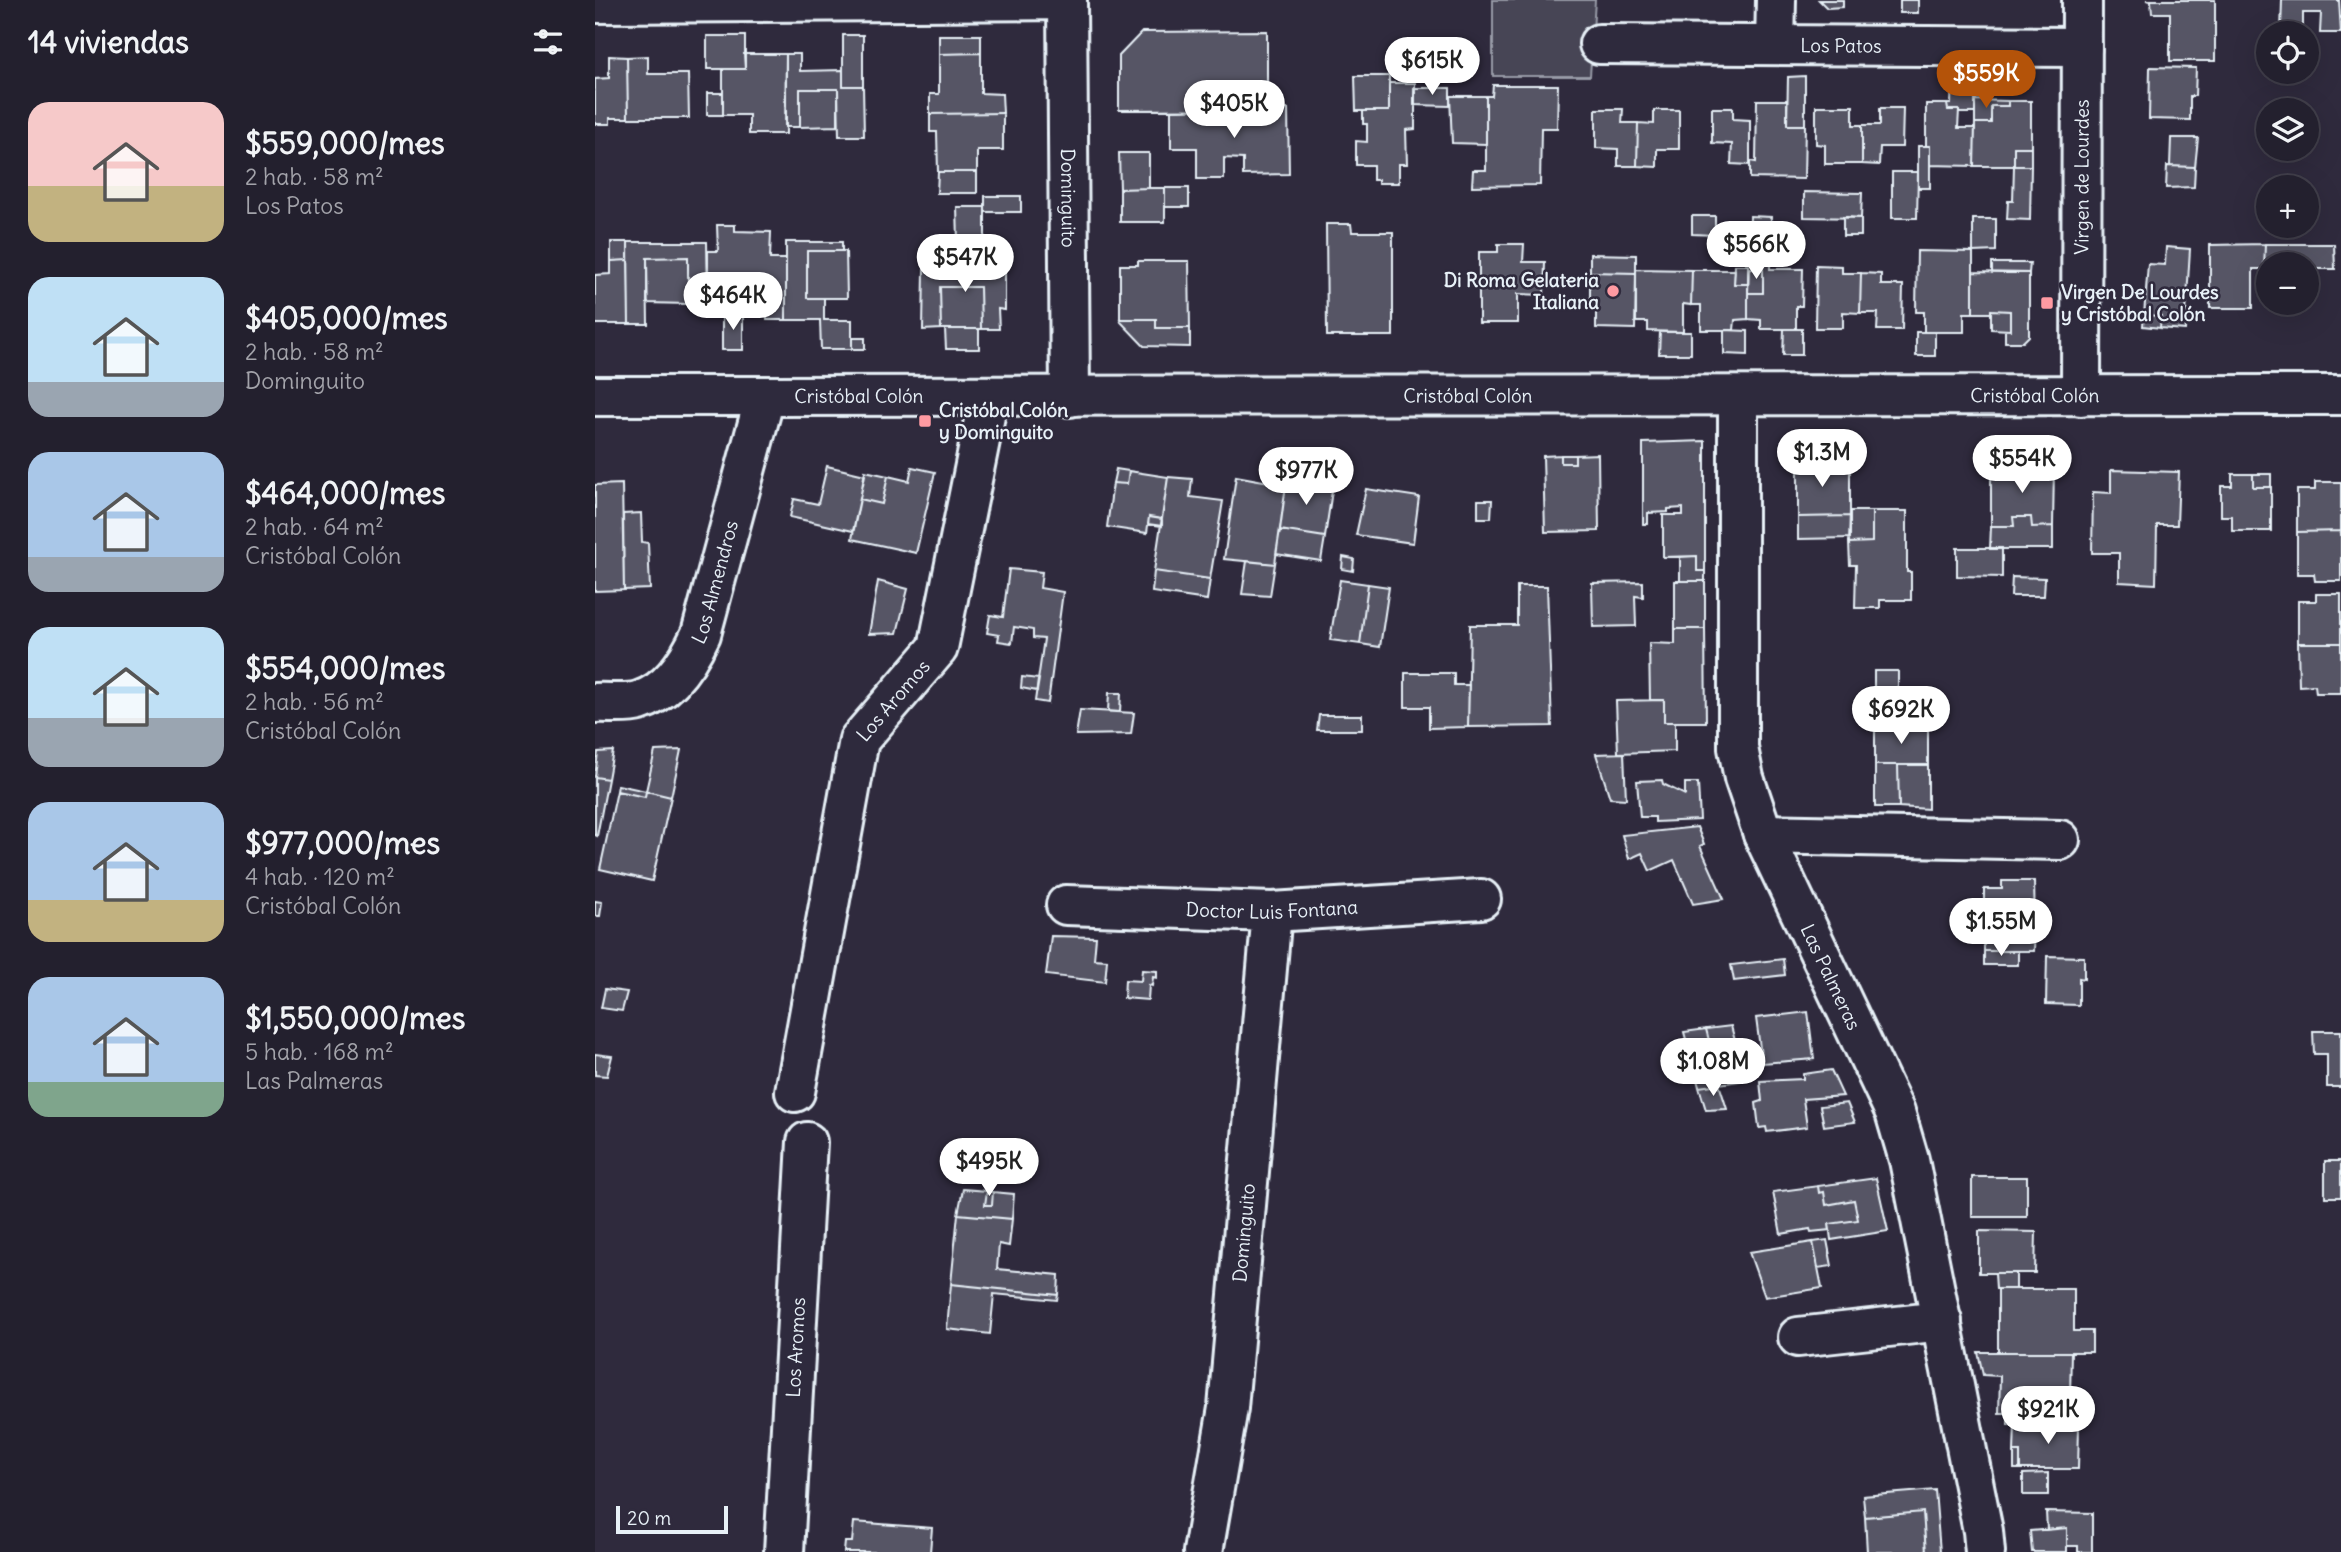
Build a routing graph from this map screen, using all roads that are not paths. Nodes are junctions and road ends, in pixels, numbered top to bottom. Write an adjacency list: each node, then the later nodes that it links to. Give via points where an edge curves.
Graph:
1 (896, 0): 2 (street); 5 (street)
2 (1067, 0): 15 (street, Dominguito)
3 (1776, 0): 7 (street)
4 (2082, 0): 8 (street, Virgen de Lourdes)
5 (595, 3)
6 (1599, 44): 7 (street, Los Patos)
7 (1775, 45): 8 (street, Los Patos)
8 (2082, 47): 13 (street, Virgen de Lourdes)
9 (2341, 395): 13 (street, Cristóbal Colón)
10 (595, 396): 14 (street, Cristóbal Colón)
11 (989, 396): 14 (street, Cristóbal Colón); 15 (street, Cristóbal Colón); 22 (street, Los Aromos, via 938,648 859,740)
12 (1738, 396): 13 (street, Cristóbal Colón); 15 (street, Cristóbal Colón); 17 (street, Las Palmeras, via 1738,748)
13 (2081, 396)
14 (765, 397): 16 (street, Los Almendros, via 692,653 670,681 638,702)
15 (1070, 397)
16 (595, 703)
17 (1763, 834): 18 (street); 24 (street, Las Palmeras, via 1895,1112)
18 (2060, 840)
19 (1481, 900): 21 (street, Doctor Luis Fontana)
20 (1066, 905): 21 (street, Doctor Luis Fontana)
21 (1272, 912): 27 (street, Dominguito, via 1228,1408)
22 (795, 1092)
23 (807, 1142): 26 (street, Los Aromos)
24 (1942, 1321): 25 (street); 28 (street, Las Palmeras)
25 (1798, 1337)
26 (784, 1552)
27 (1203, 1552)
28 (1985, 1552)

